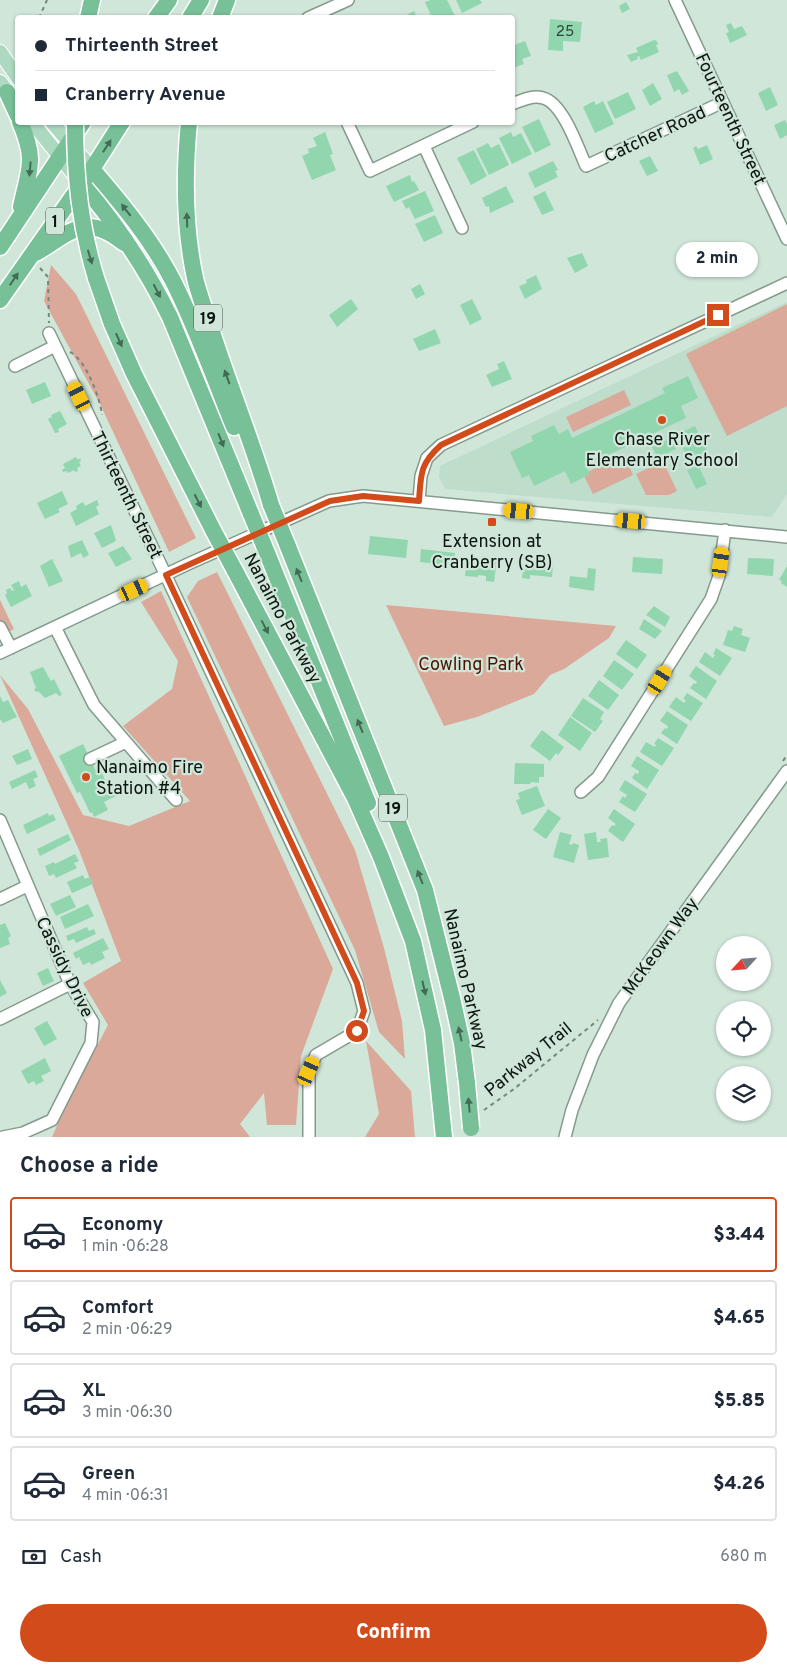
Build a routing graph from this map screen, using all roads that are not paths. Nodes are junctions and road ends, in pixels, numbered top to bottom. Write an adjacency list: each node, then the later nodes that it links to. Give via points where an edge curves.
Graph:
1 (92, 0): 7 (highway)
2 (169, 0): 8 (highway)
3 (201, 0): 9 (highway)
4 (227, 0): 10 (highway)
5 (348, 0): 11 (street)
6 (675, 0): 15 (street, Fourteenth Street)
7 (89, 15)
8 (158, 15)
9 (192, 15)
10 (221, 15)
11 (315, 15)
12 (0, 52): 13 (main road)
13 (15, 74)
14 (8, 93): 17 (highway)
15 (723, 102): 16 (street, Catcher Road, via 586,166 553,103 532,97); 34 (street, Fourteenth Street)
16 (515, 103)
17 (15, 109)
18 (21, 125): 32 (highway, one-way to 32, via 31,157 30,177)
19 (34, 125): 29 (main road)
20 (54, 125): 27 (main road)
21 (75, 125): 59 (highway, Nanaimo Parkway / 19, one-way to 59, bridge, via 79,207 86,244 112,324 214,532 355,798)
22 (82, 125): 27 (highway, 1)
23 (120, 125): 30 (highway, 1, one-way to 23)
24 (189, 125): 44 (highway, Nanaimo Parkway / 19, one-way to 24, via 195,279 188,234 185,160)
25 (348, 125): 28 (street, via 370,171)
26 (467, 125): 28 (street)
27 (69, 143): 29 (highway, 1); 30 (main road)
28 (424, 146): 33 (street)
29 (60, 157): 31 (main road); 32 (highway, 1)
30 (92, 169): 31 (highway, 1); 44 (highway, one-way to 30, via 248,462 173,280 146,237)
31 (82, 184): 36 (highway); 37 (highway, 1)
32 (19, 218): 35 (highway, 1)
33 (462, 228)
34 (787, 239)
35 (0, 247)
36 (132, 249): 37 (highway, via 111,233 89,226 71,231); 59 (highway, one-way to 59, bridge, via 170,317 267,553 378,829 406,908)
37 (29, 258): 39 (highway, 1, one-way to 37)
38 (787, 283): 43 (street, via 441,445 427,458 421,476)
39 (0, 300)
40 (49, 333): 41 (street, Thirteenth Street)
41 (55, 346): 42 (street); 47 (street, Thirteenth Street)
42 (15, 366)
43 (419, 501): 45 (street); 47 (street, via 363,496 330,501)
44 (271, 505): 62 (highway, Nanaimo Parkway / 19, one-way to 44, bridge, via 462,1043 425,890)
45 (725, 530): 46 (street); 54 (street, via 719,576 711,599 598,777)
46 (787, 536)
47 (166, 575): 49 (street); 64 (street, Thirteenth Street, via 357,983 364,1011 357,1031 316,1055 309,1071)
48 (0, 628): 50 (street)
49 (55, 628): 50 (street); 51 (street, via 94,705)
50 (5, 651)
51 (126, 742): 52 (street); 55 (street)
52 (90, 759)
53 (787, 771): 66 (street, McKeown Way, via 619,1003 593,1055)
54 (581, 792)
55 (176, 800)
56 (0, 820): 57 (street, Cassidy Drive)
57 (27, 886): 58 (street); 60 (street, Cassidy Drive)
58 (0, 899)
59 (413, 941): 65 (highway, Nanaimo Parkway / 19, one-way to 65, via 433,1030)
60 (70, 984): 61 (street); 63 (street, Cassidy Drive, via 93,1022 91,1043 52,1120 24,1133)
61 (0, 1019)
62 (472, 1132)
63 (2, 1137)
64 (309, 1137)
65 (444, 1137)
66 (565, 1137)

